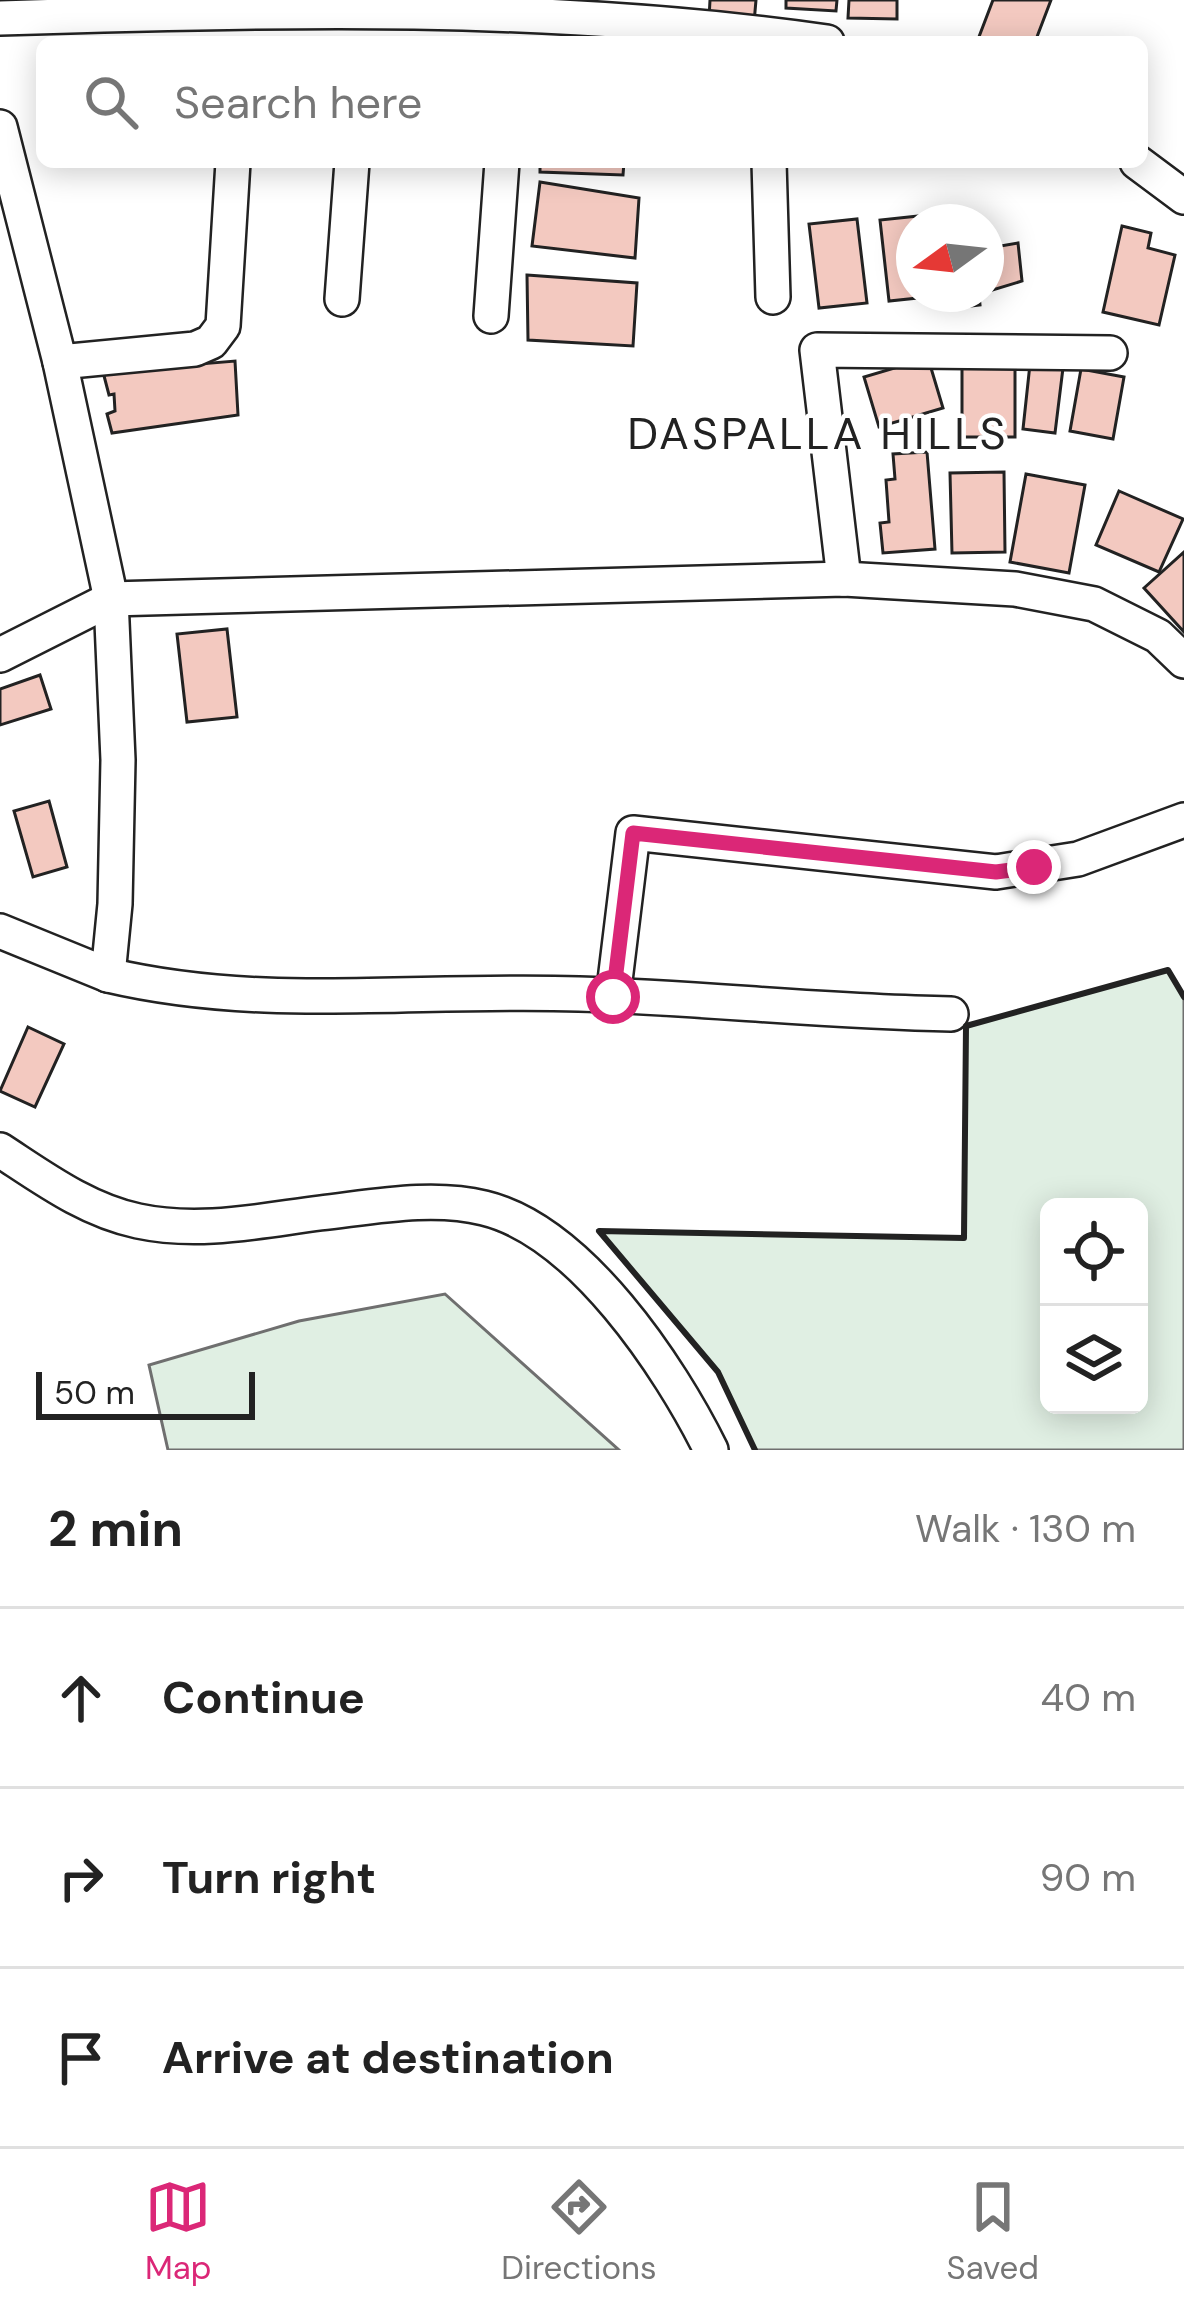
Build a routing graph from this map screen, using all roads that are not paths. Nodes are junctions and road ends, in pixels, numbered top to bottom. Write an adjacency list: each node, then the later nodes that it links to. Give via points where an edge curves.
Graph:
1 (316, 5): 2 (street); 4 (street)
2 (258, 16): 3 (street)
3 (0, 18)
4 (362, 26): 5 (street)
5 (512, 30): 6 (street)
6 (702, 36)
7 (0, 127): 18 (street)
8 (233, 168): 18 (street, via 224,326 211,342)
9 (352, 168): 14 (street)
10 (502, 168): 16 (street)
11 (769, 168): 15 (street)
12 (1145, 168): 13 (street)
13 (1184, 196)
14 (342, 298)
15 (773, 298)
16 (491, 316)
17 (1110, 353): 19 (street, via 817,350)
18 (61, 362): 20 (street)
19 (844, 579): 20 (street); 22 (street, via 1016,589 1094,604 1158,636)
20 (110, 599): 21 (street); 25 (street, via 118,760)
21 (0, 656)
22 (1184, 661)
23 (1184, 820): 26 (street, via 1078,859 996,872 633,833)
24 (0, 931): 25 (street)
25 (107, 975): 26 (street, via 168,989 316,1000)
26 (613, 997): 27 (street)
27 (951, 1014)
28 (0, 1150): 29 (street, via 104,1211 179,1227 429,1203 513,1218 579,1267 641,1332)
29 (711, 1450)

